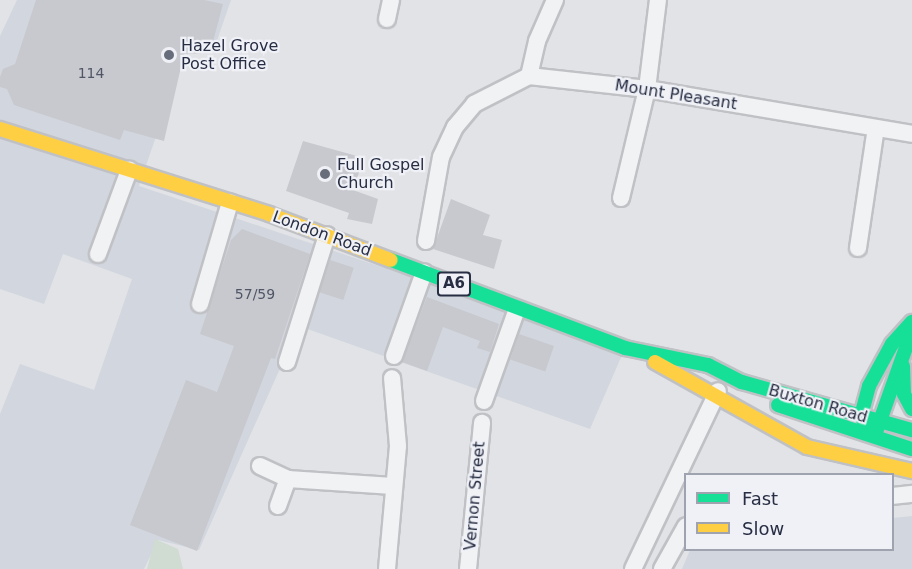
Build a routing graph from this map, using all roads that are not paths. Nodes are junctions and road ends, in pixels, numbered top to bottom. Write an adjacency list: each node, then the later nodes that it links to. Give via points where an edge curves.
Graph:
1 (391, 0): 4 (street)
2 (555, 0): 5 (street, via 537,41)
3 (658, 0): 6 (street)
4 (387, 19)
5 (529, 76): 6 (street, Mount Pleasant); 14 (street, via 474,104 455,127 441,157)
6 (647, 89): 7 (street, Mount Pleasant); 11 (street)
7 (876, 128): 9 (street, Mount Pleasant); 15 (street)
8 (0, 129): 10 (main road, London Road / A6)
9 (912, 134)
10 (129, 170): 12 (main road, London Road / A6); 16 (street)
11 (621, 198)
12 (230, 201): 13 (main road, London Road / A6); 18 (street)
13 (327, 235): 17 (main road, London Road / A6); 24 (street)
14 (426, 241)
15 (858, 248)
16 (98, 254)
17 (424, 272): 19 (main road, London Road / A6); 23 (street)
18 (200, 304)
19 (517, 309): 22 (main road, London Road / A6); 29 (street)
20 (912, 322): 31 (main road, via 880,367)
21 (908, 341): 30 (main road, via 904,392); 32 (main road)
22 (640, 353): 25 (main road, London Road / A6, via 708,365); 28 (main road, London Road / A6)
23 (394, 356)
24 (287, 362)
25 (726, 375): 27 (main road, Buxton Road / A6); 28 (street)
26 (392, 378): 41 (street, via 398,446)
27 (741, 382): 31 (main road, Buxton Road / A6); 35 (main road, A6, via 778,405)
28 (714, 398): 38 (main road, Buxton Road / A6, via 807,447); 48 (street)
29 (484, 401)
30 (912, 409)
31 (861, 416): 32 (main road, Buxton Road / A6); 35 (main road)
32 (880, 422): 34 (main road, Buxton Road / A6); 35 (main road)
33 (482, 423): 47 (street, Vernon Street)
34 (912, 430)
35 (874, 439): 36 (main road, A6); 38 (main road)
36 (912, 449)
37 (260, 466): 40 (street)
38 (864, 468): 39 (main road, Buxton Road / A6)
39 (912, 471)
40 (288, 479): 41 (street); 44 (street)
41 (393, 486): 46 (street)
42 (912, 494): 43 (street)
43 (894, 496)
44 (279, 506)
45 (684, 530): 49 (street)
46 (387, 569)
47 (468, 569)
48 (633, 569)
49 (662, 569)

